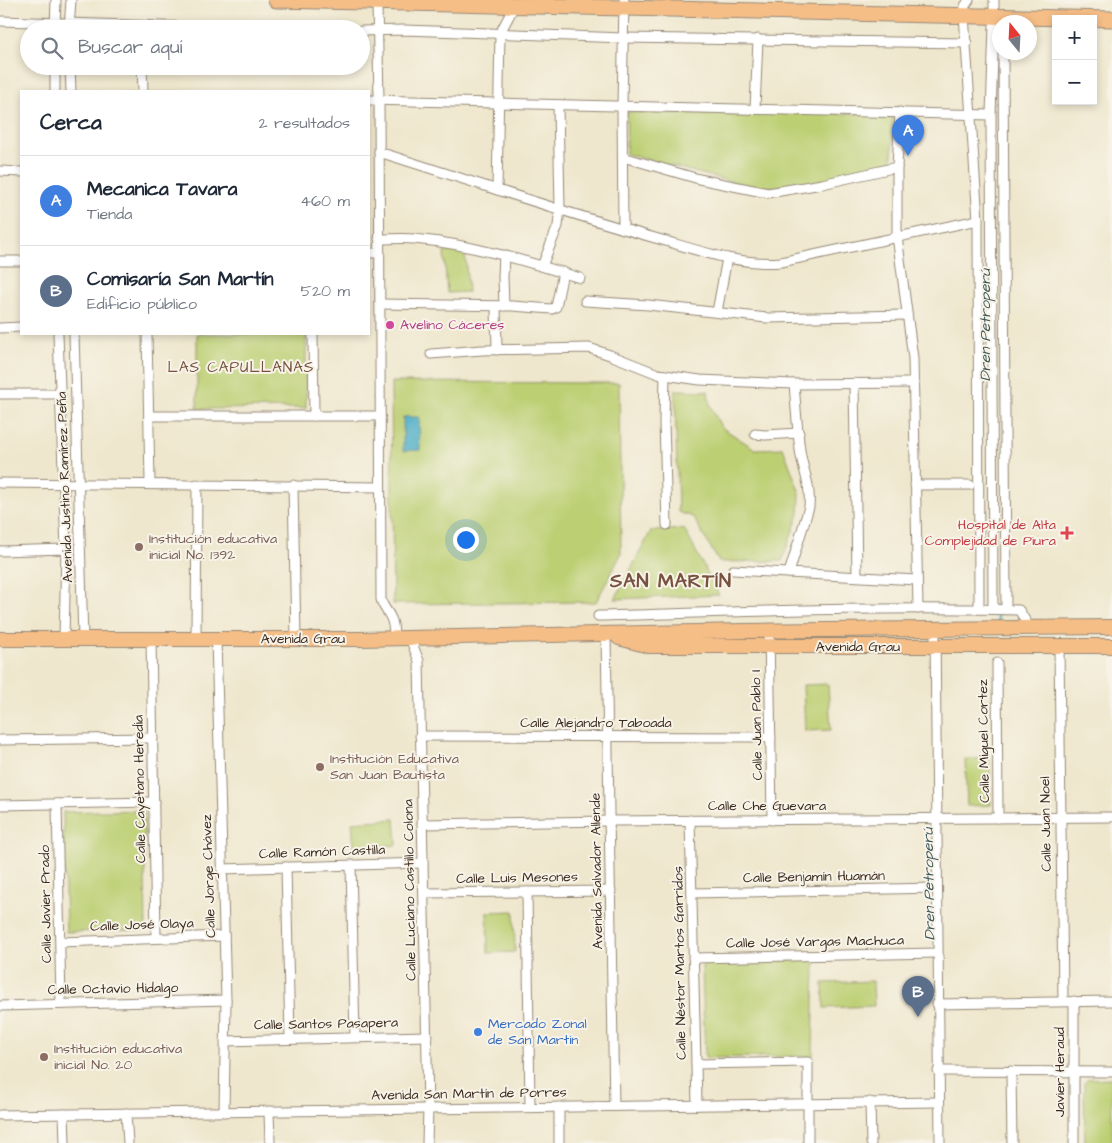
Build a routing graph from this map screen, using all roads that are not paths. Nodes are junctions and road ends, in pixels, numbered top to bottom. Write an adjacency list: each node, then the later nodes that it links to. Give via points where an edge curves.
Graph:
1 (56, 0): 14 (street)
2 (71, 0): 15 (street)
3 (276, 0): 7 (highway)
4 (969, 0): 10 (street)
5 (420, 2): 6 (highway); 7 (highway)
6 (516, 2): 8 (highway); 20 (street)
7 (377, 3): 19 (street)
8 (624, 4): 9 (highway, via 757,12); 21 (street)
9 (807, 6): 10 (highway)
10 (964, 15): 11 (highway); 23 (street)
11 (992, 17)
12 (1037, 19): 13 (highway)
13 (1112, 19)
14 (55, 20)
15 (69, 20)
16 (0, 21): 17 (street)
17 (20, 23)
18 (370, 31): 19 (street)
19 (379, 31): 20 (street); 33 (street)
20 (500, 33): 21 (street); 34 (street)
21 (624, 38): 22 (street); 36 (street)
22 (758, 39): 23 (street); 37 (street)
23 (967, 43): 39 (street)
24 (993, 60): 40 (street)
25 (1003, 60): 104 (street)
26 (55, 75): 29 (street)
27 (70, 75): 30 (street)
28 (142, 75): 31 (street)
29 (55, 90)
30 (70, 90)
31 (143, 90)
32 (370, 100): 33 (street)
33 (379, 100): 34 (street); 41 (street)
34 (500, 103): 35 (street); 46 (street)
35 (558, 105): 36 (street); 47 (street)
36 (622, 107): 37 (street); 42 (street)
37 (755, 109): 38 (street)
38 (900, 112): 39 (street); 43 (street)
39 (970, 115): 40 (street); 48 (street)
40 (991, 115): 103 (street)
41 (379, 152): 46 (street); 51 (street)
42 (623, 157): 43 (street, via 699,179 768,193); 49 (street)
43 (897, 166): 50 (street)
44 (0, 171): 45 (street)
45 (20, 172)
46 (497, 190): 47 (street)
47 (560, 209): 49 (street); 58 (street, via 558,226)
48 (978, 220): 50 (street); 102 (street)
49 (623, 229): 55 (street)
50 (897, 236): 55 (street, via 781,262); 65 (street)
51 (380, 239): 52 (street); 54 (street, via 432,241)
52 (380, 253): 53 (street); 62 (street)
53 (370, 254)
54 (504, 255): 58 (street); 63 (street)
55 (726, 258): 64 (street)
56 (0, 261): 57 (street)
57 (20, 261)
58 (542, 266): 59 (street)
59 (563, 272): 60 (street); 63 (street, via 556,306 552,309)
60 (580, 278)
61 (585, 301): 64 (street)
62 (380, 304): 63 (street); 82 (street)
63 (500, 306): 72 (street)
64 (717, 312): 65 (street, via 767,318)
65 (907, 315): 77 (street)
66 (20, 327): 67 (street)
67 (0, 328)
68 (58, 335): 79 (street, Avenida Justino Ramírez Peña)
69 (74, 335): 88 (street, Avenida Justino Ramírez Peña)
70 (147, 335): 80 (street)
71 (313, 335): 81 (street)
72 (497, 350): 73 (street); 74 (street, via 589,348)
73 (431, 354)
74 (665, 375): 76 (street, via 700,380); 94 (street)
75 (854, 383): 76 (street); 77 (street); 99 (street)
76 (794, 384): 83 (street)
77 (914, 384): 91 (street)
78 (0, 394): 79 (street)
79 (60, 394): 87 (street, Avenida Justino Ramírez Peña)
80 (149, 416): 81 (street); 86 (street)
81 (314, 416): 82 (street)
82 (380, 416): 93 (street)
83 (798, 433): 84 (street); 98 (street, via 809,486 809,507)
84 (755, 434)
85 (0, 483): 87 (street)
86 (150, 483): 88 (street); 89 (street)
87 (64, 484): 88 (street); 95 (street, Avenida Justino Ramírez Peña)
88 (78, 484): 115 (street, Avenida Justino Ramírez Peña)
89 (197, 484): 92 (street); 117 (street)
90 (970, 484): 91 (street)
91 (915, 485): 100 (street)
92 (293, 486): 93 (street); 119 (street)
93 (380, 487): 112 (street, via 381,599 392,621)
94 (667, 525)
95 (66, 549): 96 (street); 111 (street, Avenida Justino Ramírez Peña)
96 (0, 551)
97 (733, 570): 98 (street)
98 (789, 573): 99 (street)
99 (857, 576): 100 (street)
100 (917, 580): 101 (street)
101 (918, 609): 102 (street); 105 (street)
102 (979, 609): 103 (street)
103 (993, 609): 104 (street)
104 (1006, 609): 107 (street, via 1019,610)
105 (598, 616)
106 (1112, 627): 107 (main road, Avenida Grau)
107 (1030, 628): 108 (main road, Avenida Grau)
108 (935, 629): 109 (main road, Avenida Grau); 122 (street)
109 (769, 630): 110 (main road, Avenida Grau); 123 (street, Calle Juan Pablo I)
110 (606, 635): 113 (main road, Avenida Grau); 123 (main road, Avenida Grau, via 649,646); 126 (street, Avenida Salvador Allende)
111 (64, 638): 114 (main road, Avenida Grau); 115 (main road, Avenida Grau)
112 (394, 638): 113 (main road, Avenida Grau); 119 (main road, Avenida Grau)
113 (410, 638): 125 (street, Calle Luciano Castillo Colona, via 418,661)
114 (0, 639)
115 (83, 639): 116 (main road, Avenida Grau)
116 (151, 639): 117 (main road, Avenida Grau); 128 (street, Calle Cayetano Heredia)
117 (196, 639): 118 (main road, Avenida Grau)
118 (216, 639): 119 (main road, Avenida Grau); 144 (street, Calle Jorge Chávez)
119 (296, 639)
120 (1059, 646): 121 (main road, Avenida Grau); 122 (main road, Avenida Grau); 134 (street, Calle Juan Noel)
121 (1112, 646)
122 (935, 647): 123 (main road, Avenida Grau); 136 (street)
123 (769, 648): 127 (street, Calle Juan Pablo I)
124 (997, 663): 135 (street, Calle Miguel Cortez)
125 (420, 736): 126 (street, Calle Alejandro Taboada); 140 (street, Calle Luciano Castillo Colona)
126 (609, 736): 127 (street, Calle Alejandro Taboada); 139 (street, Avenida Salvador Allende)
127 (771, 736): 138 (street, Calle Juan Pablo I)
128 (153, 738): 129 (street); 130 (street, Calle Cayetano Heredia)
129 (0, 740)
130 (154, 802): 131 (street); 151 (street, Calle Cayetano Heredia)
131 (57, 804): 132 (street); 152 (street, Calle Javier Prado)
132 (0, 805)
133 (1112, 816): 134 (street, Calle Che Guevara)
134 (1060, 817): 135 (street, Calle Che Guevara); 156 (street, Calle Juan Noel)
135 (998, 818): 136 (street, Calle Che Guevara)
136 (936, 819): 138 (street, Calle Che Guevara); 145 (street)
137 (690, 820): 138 (street, Calle Che Guevara); 139 (street, Calle Che Guevara); 149 (street, Calle Néstor Martos Garridos)
138 (772, 820)
139 (610, 821): 140 (street, Calle Che Guevara); 146 (street, Avenida Salvador Allende)
140 (422, 824): 141 (street, Calle Luciano Castillo Colona)
141 (423, 863): 142 (street, Calle Ramón Castilla); 148 (street, Calle Luciano Castillo Colona)
142 (351, 865): 143 (street, Calle Ramón Castilla); 163 (street)
143 (286, 867): 144 (street, Calle Ramón Castilla); 164 (street)
144 (222, 869): 150 (street, Calle Jorge Chávez)
145 (937, 888): 149 (street, Calle Benjamín Huamán); 153 (street)
146 (611, 891): 147 (street, Calle Luis Mesones); 175 (street, Avenida Salvador Allende)
147 (527, 892): 148 (street, Calle Luis Mesones); 176 (street)
148 (424, 893): 162 (street, Calle Luciano Castillo Colona)
149 (692, 893): 154 (street, Calle Néstor Martos Garridos)
150 (224, 936): 151 (street, Calle José Olaya); 155 (street, Calle Jorge Chávez)
151 (156, 938): 152 (street, Calle José Olaya)
152 (61, 942): 159 (street, Calle Javier Prado)
153 (937, 953): 154 (street, Calle José Vargas Machuca); 160 (street)
154 (693, 958): 166 (street, Calle Néstor Martos Garridos)
155 (226, 1000): 159 (street, Calle Octavio Hidalgo); 165 (street, Calle Jorge Chávez)
156 (1063, 1001): 157 (street); 160 (street)
157 (1074, 1001): 158 (street); 169 (street, Javier Heraud)
158 (1112, 1001)
159 (61, 1004): 161 (street, Calle Octavio Hidalgo)
160 (937, 1004): 167 (street)
161 (0, 1006)
162 (427, 1036): 163 (street, Calle Santos Pasapera); 178 (street, Calle Luciano Castillo Colona)
163 (355, 1038): 164 (street, Calle Santos Pasapera)
164 (290, 1039): 165 (street, Calle Santos Pasapera)
165 (225, 1041): 180 (street, Calle Jorge Chávez)
166 (696, 1064): 173 (street, via 808,1062); 174 (street, Calle Néstor Martos Garridos)
167 (938, 1071): 168 (street); 172 (street)
168 (1011, 1071): 169 (street); 192 (street)
169 (1074, 1072): 170 (street); 193 (street, Javier Heraud)
170 (1112, 1072)
171 (870, 1102): 172 (street, Avenida San Martín de Porres); 173 (street, Avenida San Martín de Porres); 190 (street)
172 (939, 1102): 191 (street)
173 (808, 1103): 174 (street, Avenida San Martín de Porres); 189 (street)
174 (696, 1105): 175 (street, Avenida San Martín de Porres)
175 (614, 1106): 177 (street, Avenida San Martín de Porres)
176 (530, 1107): 177 (street, Avenida San Martín de Porres); 178 (street, Avenida San Martín de Porres)
177 (559, 1107): 188 (street)
178 (428, 1109): 179 (street, Avenida San Martín de Porres); 187 (street, Calle Luciano Castillo Colona)
179 (270, 1111): 180 (street, Avenida San Martín de Porres); 186 (street)
180 (224, 1112): 181 (street, Avenida San Martín de Porres)
181 (126, 1113): 182 (street, Avenida San Martín de Porres); 185 (street)
182 (64, 1114): 183 (street, Avenida San Martín de Porres); 184 (street)
183 (0, 1115)
184 (65, 1143)
185 (128, 1143)
186 (270, 1143)
187 (427, 1143)
188 (559, 1143)
189 (808, 1143)
190 (871, 1143)
191 (940, 1143)
192 (1012, 1143)
193 (1074, 1143)

